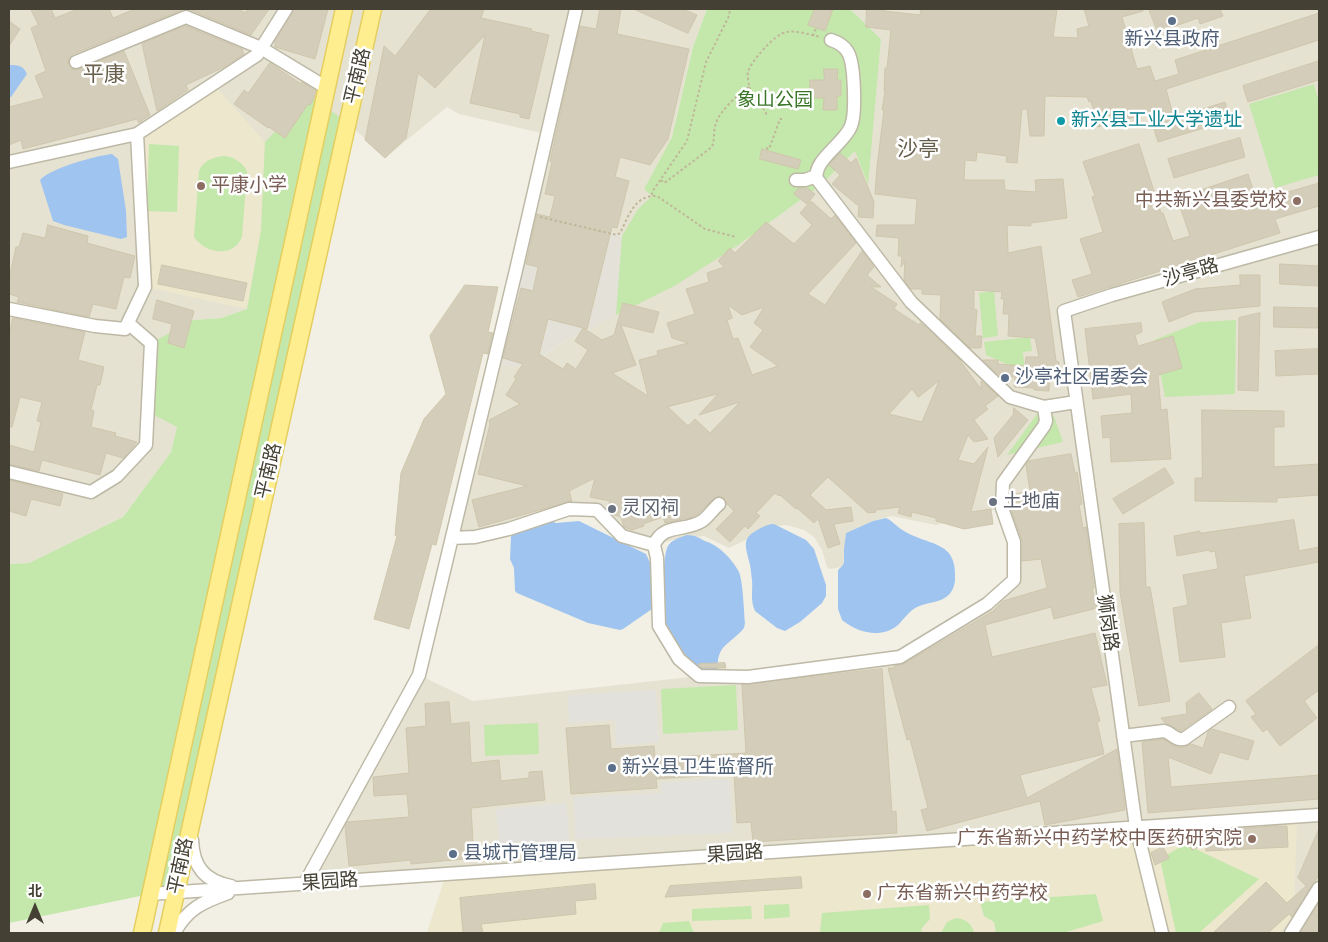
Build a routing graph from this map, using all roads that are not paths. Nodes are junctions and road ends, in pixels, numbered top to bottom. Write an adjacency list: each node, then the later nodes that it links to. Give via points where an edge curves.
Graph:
1 (286, 9): 6 (street)
2 (344, 9): 8 (main road, 平南路)
3 (373, 9): 26 (main road, 平南路)
4 (576, 9): 21 (street)
5 (831, 40): 11 (street, via 847,50 851,58 854,74 852,122 847,133 817,168)
6 (262, 48): 7 (street, via 186,17); 8 (street); 9 (street, via 257,55)
7 (76, 62)
8 (327, 88): 32 (main road, 平南路)
9 (137, 134): 10 (street); 16 (street, via 144,287)
10 (9, 162)
11 (816, 176): 12 (street); 18 (street, via 911,302 1010,397)
12 (796, 180)
13 (1319, 237): 15 (street, 沙亭路)
14 (9, 309): 16 (street, via 95,326 126,329)
15 (1064, 310): 17 (street, 狮岗路)
16 (128, 323): 19 (street, via 151,343 146,445 117,476 91,492)
17 (1076, 402): 18 (street); 24 (street, 狮岗路)
18 (1044, 407): 22 (street, via 1044,426 1003,483 1002,508 1014,542 1014,580 987,604 900,657 748,677 698,676 680,660 659,626)
19 (9, 472)
20 (718, 504): 22 (street, via 702,521 670,530 657,537)
21 (452, 538): 22 (street, via 475,537 569,509 597,510 622,536); 28 (street, via 419,675)
22 (654, 545)
23 (1229, 707): 24 (street, via 1184,740 1168,732)
24 (1123, 736): 27 (street, 狮岗路)
25 (1319, 814): 27 (street, 果园路)
26 (191, 819): 29 (street, via 192,854 196,865 207,877); 31 (main road, 平南路)
27 (1136, 827): 28 (street, 果园路); 36 (street, 狮岗路)
28 (305, 883): 29 (street, 果园路)
29 (243, 888): 31 (street, 果园路); 35 (street, via 210,899 191,910)
30 (1319, 888): 37 (street)
31 (175, 892): 32 (street, 果园路); 34 (main road, 平南路)
32 (150, 894): 33 (main road, 平南路)
33 (142, 933)
34 (167, 933)
35 (174, 933)
36 (1162, 933)
37 (1291, 933)

